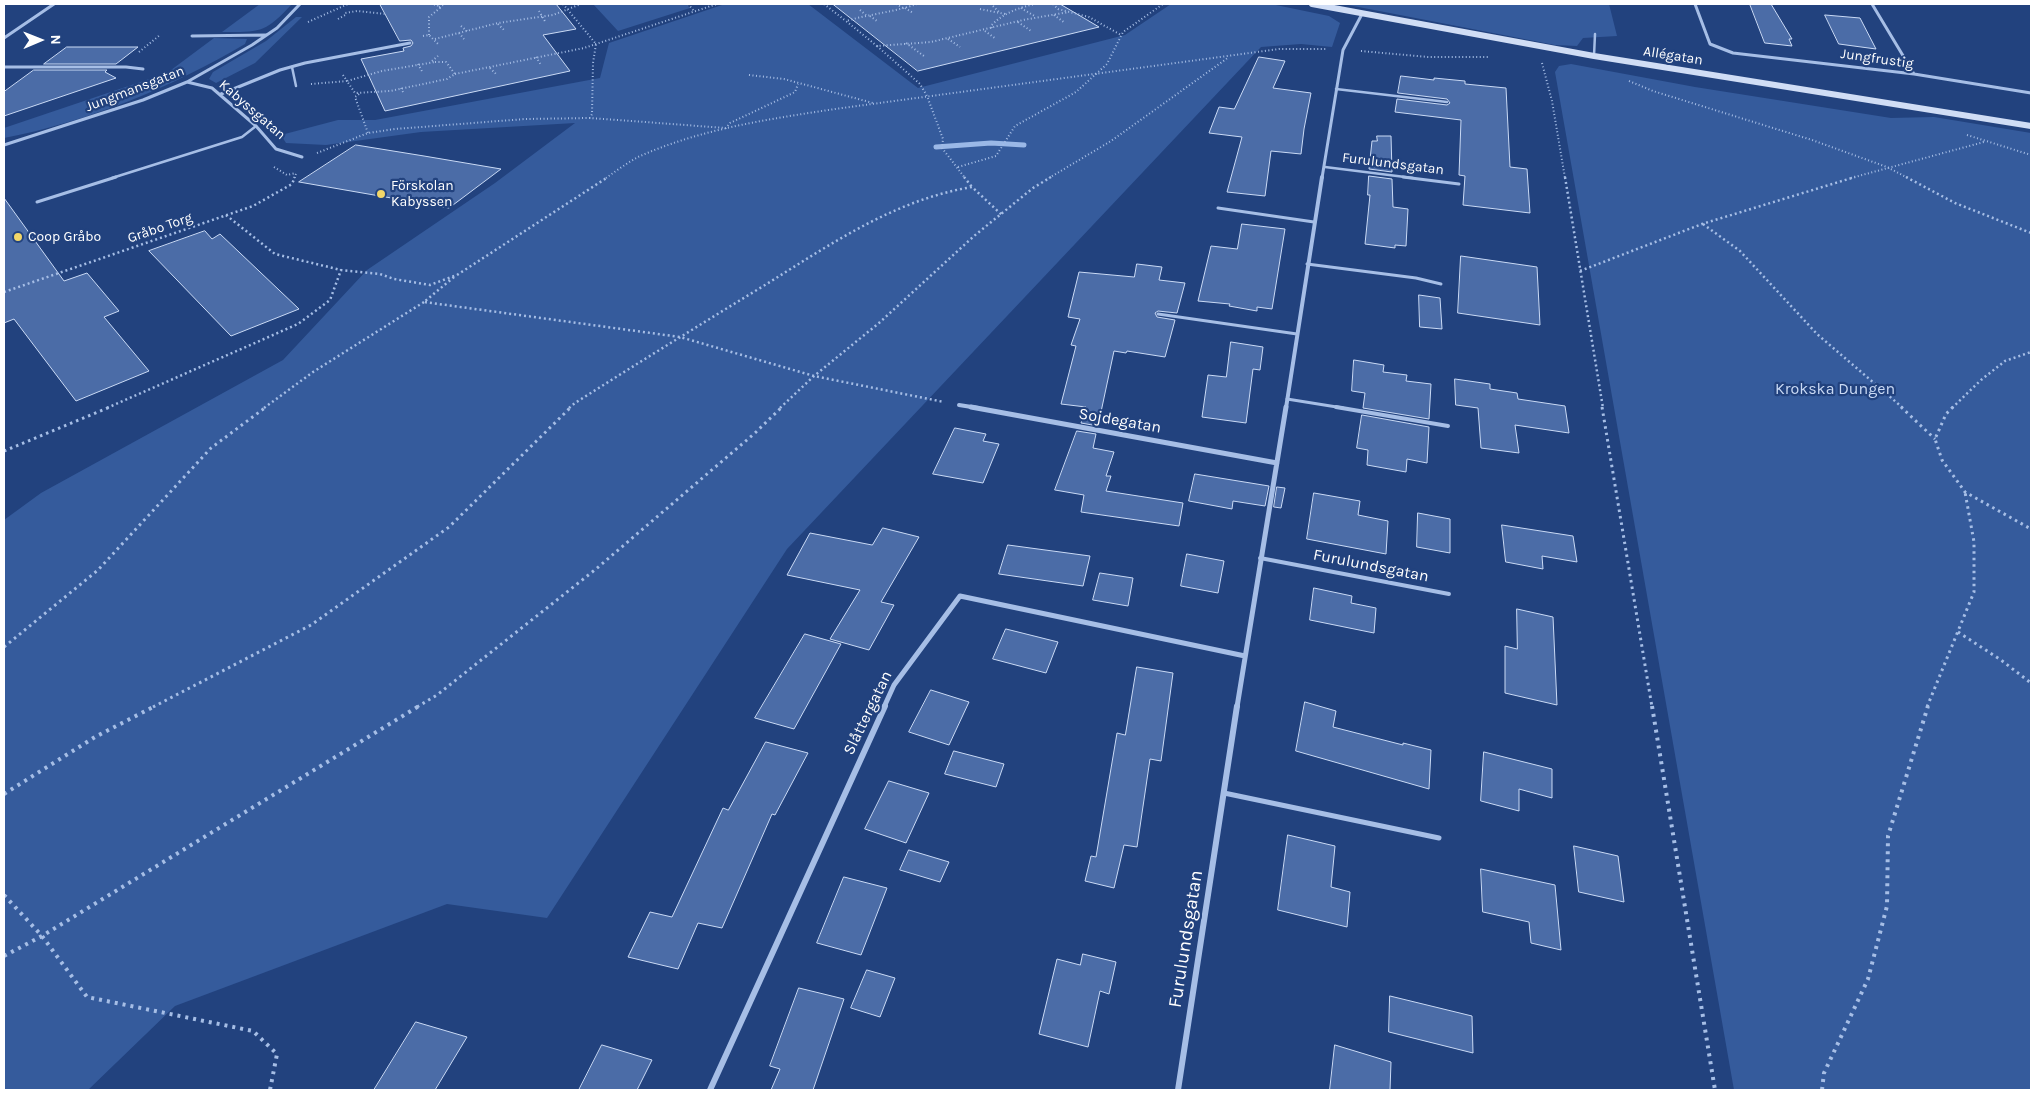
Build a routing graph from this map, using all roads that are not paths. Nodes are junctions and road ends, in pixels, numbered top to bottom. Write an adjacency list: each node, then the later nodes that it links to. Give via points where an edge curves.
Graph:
1 (54, 4): 10 (street)
2 (300, 4): 8 (street, Jungmansgatan)
3 (1312, 4): 6 (street, Allégatan)
4 (1695, 4): 16 (street, Jungfrustig, via 1710,44 1719,49)
5 (1872, 4): 16 (street)
6 (1362, 14): 12 (street, Allégatan); 19 (street, Furulundsgatan, via 1343,50)
7 (1595, 34): 12 (lane)
8 (266, 35): 9 (street); 17 (street, Jungmansgatan)
9 (192, 36)
10 (4, 38)
11 (410, 43): 14 (street)
12 (1594, 56): 24 (street, Allégatan)
13 (4, 67): 15 (street, Jungmansgatan)
14 (292, 67): 18 (lane); 21 (street)
15 (143, 69)
16 (1914, 74): 20 (street, Jungfrustig)
17 (187, 82): 21 (street, Kabyssgatan, via 212,88); 25 (street, Jungmansgatan)
18 (296, 86)
19 (1336, 89): 22 (lane); 27 (street, Furulundsgatan)
20 (2031, 93)
21 (221, 94): 23 (street, Kabyssgatan)
22 (1447, 102)
23 (256, 126): 26 (street, Kabyssgatan, via 276,149); 29 (lane, via 242,137)
24 (2031, 126)
25 (4, 145)
26 (302, 157)
27 (1324, 167): 28 (lane, Furulundsgatan); 31 (street, Furulundsgatan)
28 (1459, 184)
29 (37, 202)
30 (1218, 208): 31 (lane)
31 (1314, 222): 32 (street, Furulundsgatan)
32 (1307, 264): 33 (lane); 35 (street, Furulundsgatan)
33 (1441, 284)
34 (1158, 314): 35 (lane)
35 (1297, 334): 36 (street, Furulundsgatan)
36 (1287, 399): 38 (lane); 39 (street, Furulundsgatan)
37 (959, 405): 39 (street, Sojdegatan)
38 (1448, 426)
39 (1277, 463): 40 (street, Furulundsgatan)
40 (1260, 558): 41 (lane, Furulundsgatan); 42 (street, Furulundsgatan)
41 (1449, 594)
42 (1245, 656): 43 (street, Furulundsgatan); 45 (street, Slåttergatan, via 960,596 894,685)
43 (1223, 793): 44 (lane); 46 (street, Furulundsgatan)
44 (1439, 838)
45 (710, 1090)
46 (1178, 1090)

